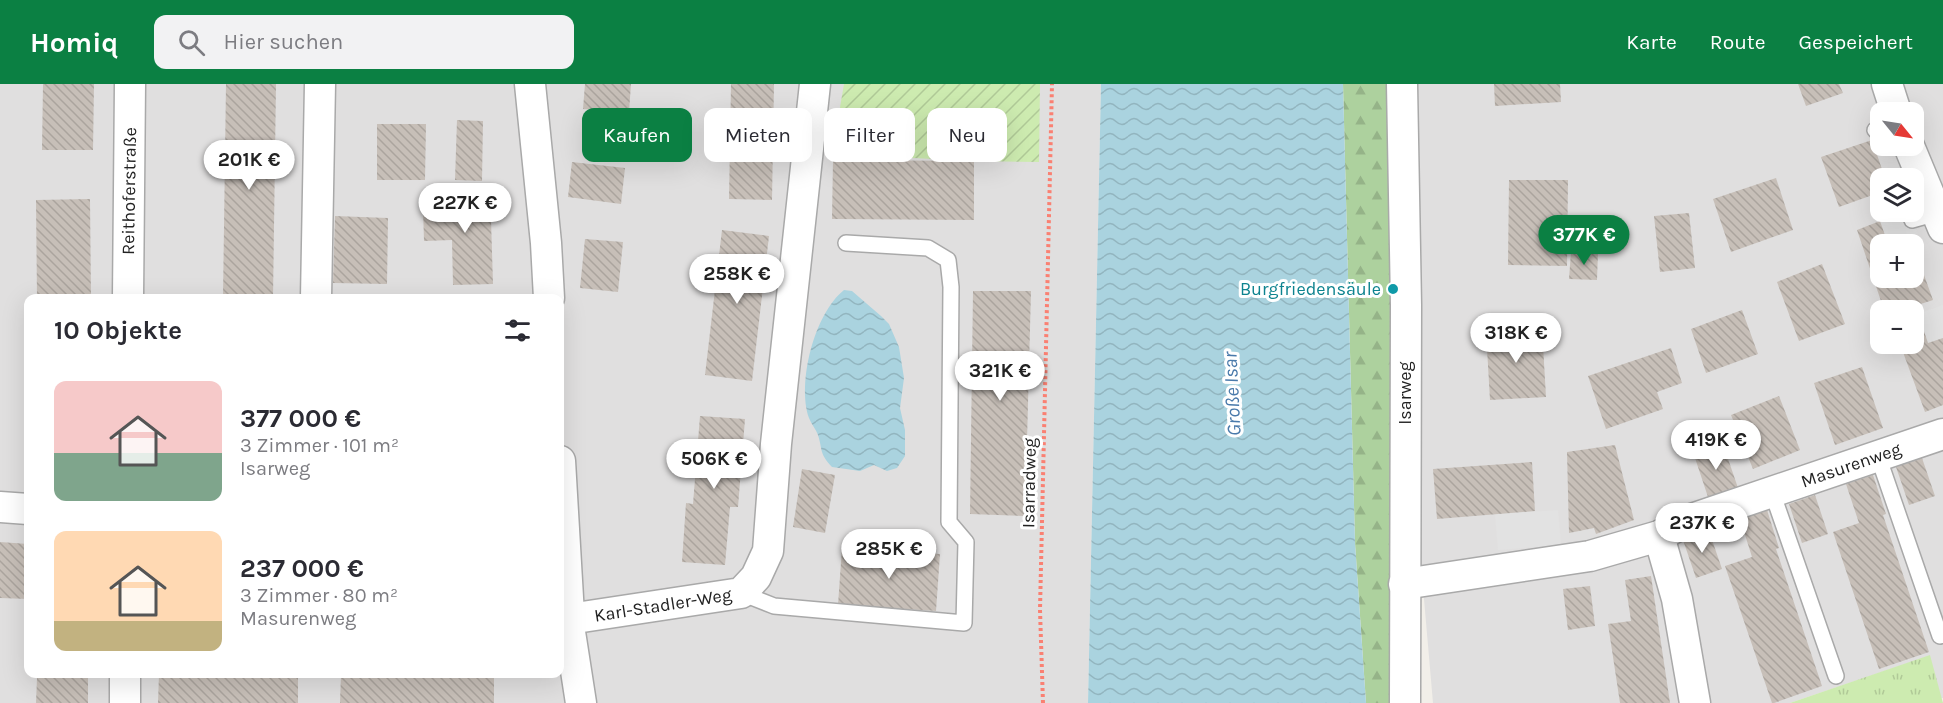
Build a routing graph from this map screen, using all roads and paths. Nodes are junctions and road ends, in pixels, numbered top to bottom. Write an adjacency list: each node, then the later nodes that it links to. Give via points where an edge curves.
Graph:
1 (130, 84): 12 (street, Reithoferstraße)
2 (320, 84): 13 (street)
3 (530, 84): 14 (street)
4 (815, 84): 23 (street, Karl-Stadler-Weg, via 768,551 756,577)
5 (1052, 84): 30 (path, Isarradweg, via 1040,610)
6 (1402, 84): 22 (street, Isarweg, via 1406,305)
7 (1887, 84): 8 (street)
8 (1886, 102)
9 (1912, 156): 10 (street)
10 (1931, 220)
11 (846, 243): 23 (lane, via 928,248 948,260 949,522 966,542 964,623 774,606)
12 (128, 294)
13 (316, 294)
14 (549, 294)
15 (1943, 434): 16 (street, Masurenweg)
16 (1878, 456): 17 (street, Masurenweg); 25 (lane)
17 (1772, 492): 20 (street, Masurenweg, via 1689,520); 26 (lane)
18 (0, 507): 19 (street)
19 (24, 509)
20 (1659, 536): 22 (street, Masurenweg, via 1590,556 1538,556); 32 (street, via 1677,599)
21 (564, 572): 24 (street)
22 (1404, 584): 31 (street, Isarweg)
23 (741, 593): 24 (street, Karl-Stadler-Weg)
24 (566, 628): 29 (street)
25 (1940, 636)
26 (1836, 676)
27 (125, 678): 28 (street)
28 (125, 703)
29 (581, 703)
30 (1043, 703)
31 (1405, 703)
32 (1695, 703)

